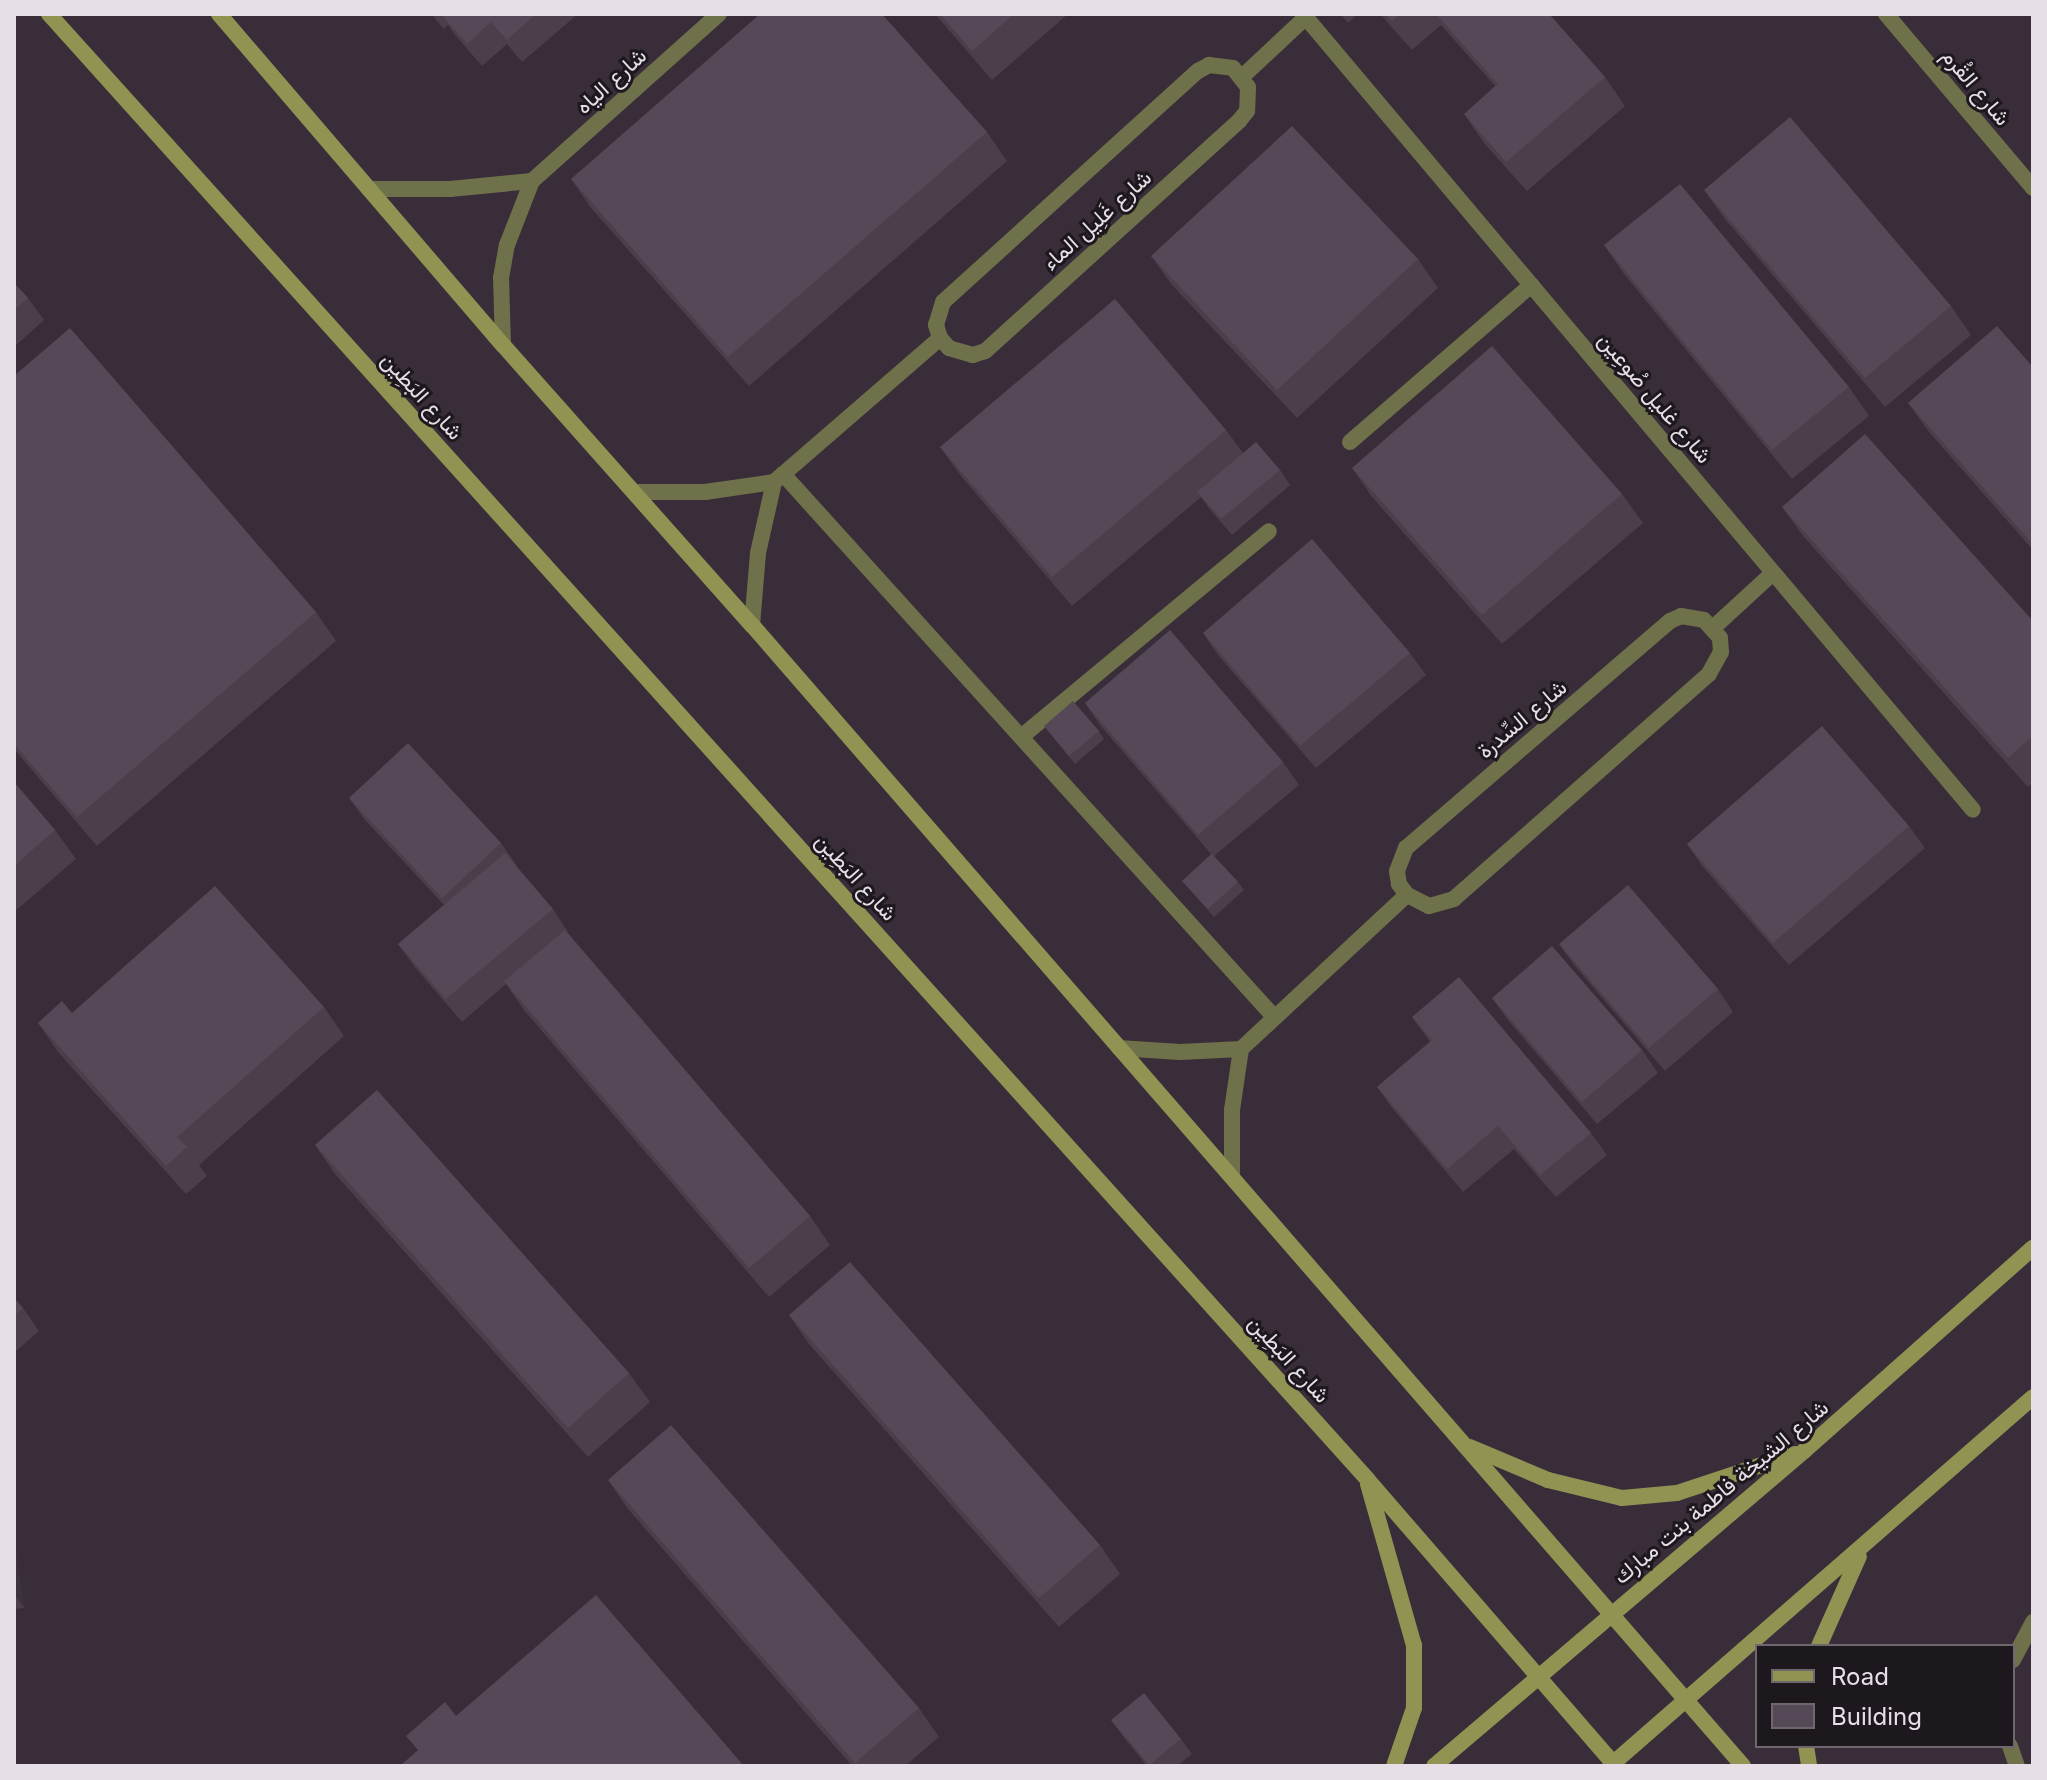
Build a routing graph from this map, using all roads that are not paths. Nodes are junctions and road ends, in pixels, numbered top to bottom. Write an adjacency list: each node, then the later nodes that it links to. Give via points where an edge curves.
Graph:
1 (219, 14): 9 (main road)
2 (719, 14): 7 (street, شارع الياه)
3 (1886, 14): 8 (street, شارع القُرم)
4 (1304, 16): 6 (street); 10 (street, شارع غليل صُوعِين)
5 (53, 17): 31 (main road, شارع البَطِين)
6 (1243, 76): 11 (street, شارع غَلِيل الماء, via 1222,65 1198,71 943,302 936,325); 11 (street, شارع غَلِيل الماء, via 1250,99 1239,121 985,351 961,353)
7 (532, 181): 9 (street); 12 (street, شارع الياه, via 507,245 501,278)
8 (2033, 188)
9 (369, 189): 12 (main road)
10 (1531, 285): 13 (street); 17 (street, شارع غليل صُوعِين)
11 (940, 338): 14 (street)
12 (503, 345): 15 (main road)
13 (1350, 442)
14 (778, 478): 15 (street, via 705,492); 18 (street, via 758,553); 20 (street)
15 (635, 492): 18 (main road)
16 (1269, 531): 20 (street)
17 (1773, 573): 19 (street); 21 (street, شارع غليل صُوعِين)
18 (752, 625): 24 (main road)
19 (1714, 627): 22 (street, via 1721,652 1709,674 1454,899 1429,906); 22 (street, شارع السِّدرة, via 1693,616 1670,621 1415,839 1399,858 1397,871)
20 (1021, 737): 23 (street)
21 (1973, 810)
22 (1407, 895): 23 (street)
23 (1275, 1018): 25 (street)
24 (1119, 1048): 25 (street); 26 (main road)
25 (1241, 1049): 26 (street, via 1232,1110)
26 (1232, 1177): 29 (main road)
27 (2033, 1248): 30 (main road, شارع الشيخة فاطمة بنت مبارك)
28 (2033, 1397): 32 (main road)
29 (1464, 1445): 30 (main road, via 1548,1480 1622,1498 1677,1493); 33 (main road)
30 (1804, 1451): 33 (main road, شارع الشيخة فاطمة بنت مبارك)
31 (1367, 1479): 37 (main road, شارع البَطِين); 40 (main road, via 1414,1645 1414,1708)
32 (1863, 1548): 35 (main road); 38 (main road)
33 (1611, 1614): 37 (main road, شارع الشيخة فاطمة بنت مبارك); 38 (main road)
34 (2033, 1622): 36 (street)
35 (1820, 1644)
36 (2015, 1656)
37 (1536, 1677): 39 (main road, شارع البَطِين); 41 (main road, شارع الشيخة فاطمة بنت مبارك)
38 (1686, 1701): 39 (main road); 42 (main road)
39 (1613, 1765)
40 (1394, 1766)
41 (1434, 1766)
42 (1743, 1766)

